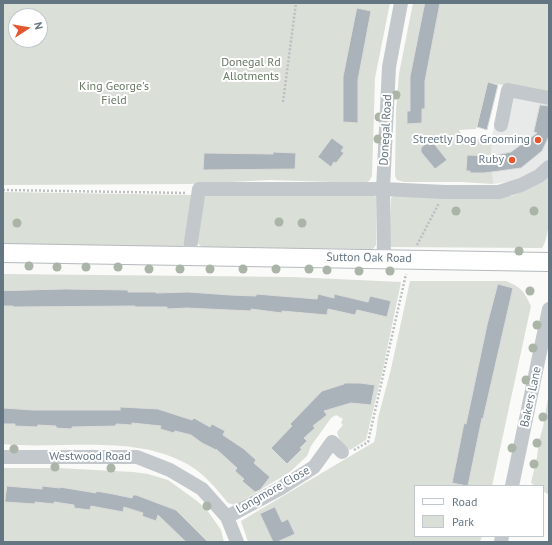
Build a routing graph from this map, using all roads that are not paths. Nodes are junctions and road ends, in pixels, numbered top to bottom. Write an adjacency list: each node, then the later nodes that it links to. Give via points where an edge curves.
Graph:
1 (402, 3): 5 (street, Donegal Road, via 389,67)
2 (549, 98): 3 (street, via 508,90)
3 (501, 125)
4 (549, 167): 5 (street, via 539,176 499,192)
5 (383, 189): 7 (street, via 199,189); 8 (street, Donegal Road)
6 (3, 253): 7 (main road, Sutton Oak Road)
7 (189, 256): 8 (main road, Sutton Oak Road)
8 (384, 258): 9 (main road, Sutton Oak Road)
9 (549, 262)
10 (549, 309): 13 (street, Bakers Lane)
11 (341, 444): 14 (street, Longmore Close, via 314,467)
12 (3, 456): 14 (street, Westwood Road, via 137,457 170,470 202,489)
13 (512, 485)
14 (227, 517): 15 (street, Westwood Road)
15 (236, 542)

